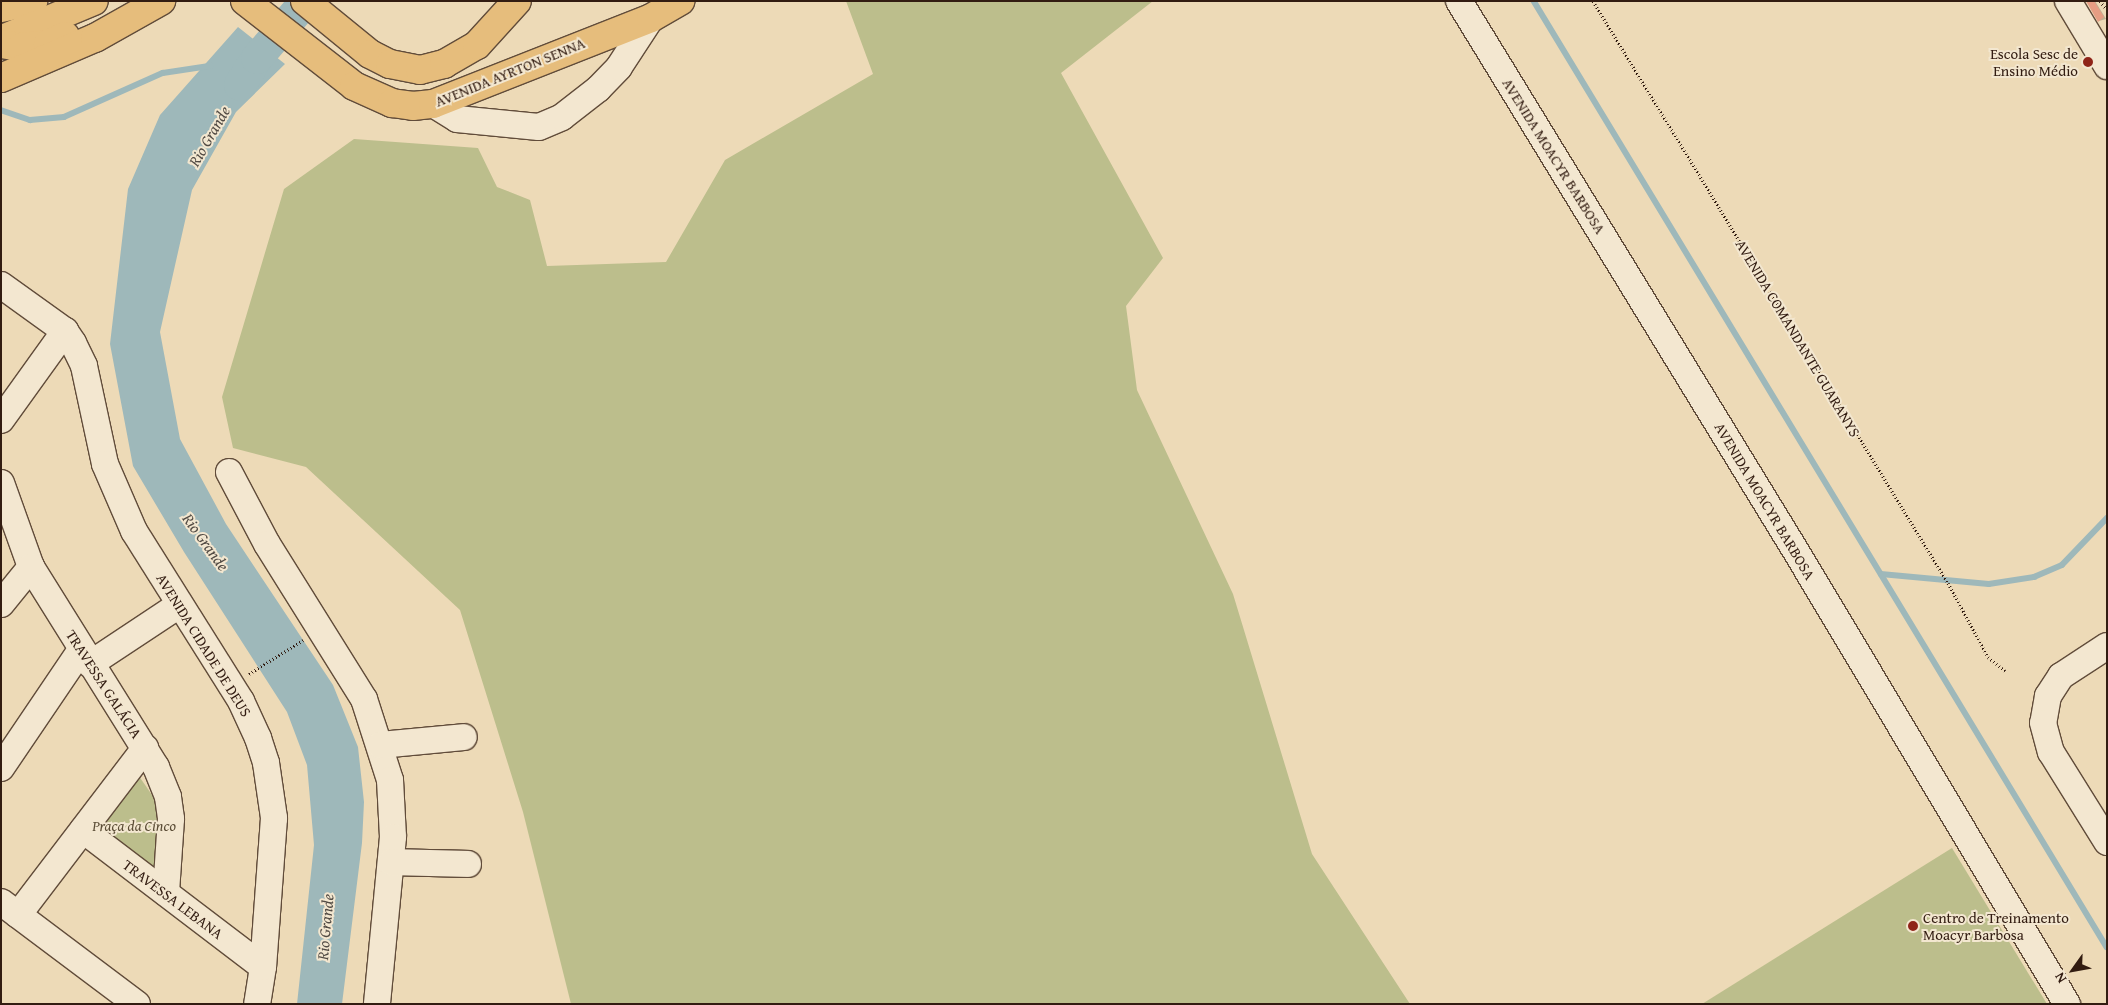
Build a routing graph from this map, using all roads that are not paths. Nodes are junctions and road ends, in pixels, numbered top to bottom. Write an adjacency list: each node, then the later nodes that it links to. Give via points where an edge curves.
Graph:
1 (33, 1): 11 (highway)
2 (94, 1): 13 (highway)
3 (143, 1): 14 (highway, via 48,44 21,47)
4 (162, 1): 16 (highway, via 95,38)
5 (245, 1): 17 (highway, AVENIDA AYRTON SENNA, via 354,86 392,103)
6 (305, 1): 7 (highway, via 370,54 390,64 420,70 444,64 477,45)
7 (517, 1)
8 (680, 1): 12 (highway, AVENIDA AYRTON SENNA)
9 (1459, 1): 42 (street, AVENIDA MOACYR BARBOSA, via 1792,544)
10 (2068, 1): 15 (street)
11 (1, 8)
12 (651, 18): 17 (highway, AVENIDA AYRTON SENNA); 17 (street, via 619,67 562,118 539,127 457,119)
13 (1, 39)
14 (1, 44)
15 (2107, 66)
16 (1, 78)
17 (433, 104)
18 (1, 285): 19 (street)
19 (65, 332): 20 (street); 25 (street, AVENIDA CIDADE DE DEUS, via 84,366 105,464 134,532)
20 (1, 420)
21 (229, 472): 29 (street, via 267,544 364,699)
22 (1, 482): 23 (street, TRAVESSA GALÁCIA)
23 (31, 566): 24 (street); 27 (street, TRAVESSA GALÁCIA)
24 (1, 604)
25 (178, 605): 27 (street); 38 (street, AVENIDA CIDADE DE DEUS, via 230,685 258,738 266,763 274,818)
26 (2107, 646): 33 (street, via 2060,676 2048,696 2043,723 2051,752)
27 (86, 657): 30 (street, TRAVESSA GALÁCIA); 31 (street)
28 (464, 737): 29 (street)
29 (380, 745): 34 (street, via 390,780)
30 (145, 748): 32 (street); 36 (street, TRAVESSA GALÁCIA, via 168,797)
31 (1, 768)
32 (83, 830): 36 (street, TRAVESSA LEBANA); 37 (street)
33 (2107, 842)
34 (391, 862): 35 (street); 41 (street)
35 (468, 864)
36 (166, 892): 38 (street, TRAVESSA LEBANA)
37 (10, 908): 39 (street)
38 (263, 967): 40 (street, AVENIDA CIDADE DE DEUS)
39 (137, 1004)
40 (257, 1004)
41 (377, 1004)
42 (2067, 1004)

